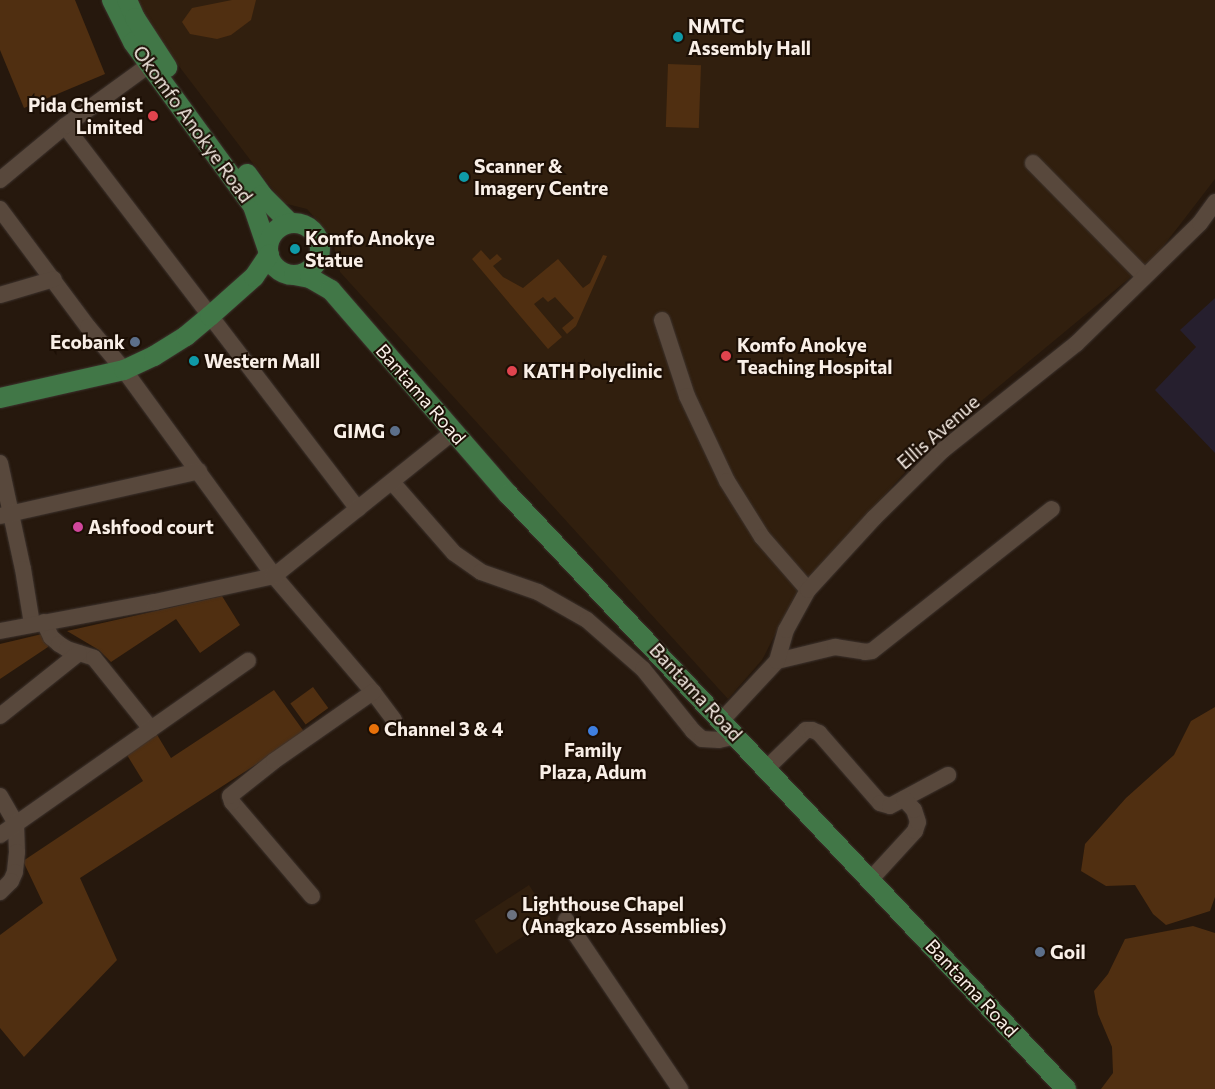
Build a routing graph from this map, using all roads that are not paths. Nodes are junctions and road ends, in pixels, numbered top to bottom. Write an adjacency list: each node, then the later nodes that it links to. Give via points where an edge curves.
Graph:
1 (112, 0): 3 (main road, Okomfo Anokye Road, via 133,42)
2 (127, 0): 9 (main road, Okomfo Anokye Road, via 163,61 262,195)
3 (149, 64): 4 (street); 10 (main road, Okomfo Anokye Road, via 253,206)
4 (65, 126): 6 (street); 18 (street)
5 (1033, 163): 13 (street)
6 (0, 180)
7 (1215, 202): 13 (street, Ellis Avenue, via 1200,223)
8 (0, 209): 15 (street)
9 (290, 223): 10 (main road, via 277,230 269,242); 11 (main road, via 302,224 314,233 320,247)
10 (268, 252): 12 (main road, via 272,263); 14 (main road)
11 (319, 255): 12 (main road, via 310,270); 16 (main road)
12 (289, 274): 14 (main road); 16 (main road, via 310,278)
13 (1144, 276): 30 (street, Ellis Avenue, via 1076,344 942,450)
14 (254, 277): 18 (main road)
15 (54, 279): 17 (street); 20 (street)
16 (331, 290): 22 (main road, Bantama Road)
17 (0, 295)
18 (210, 316): 20 (main road, via 186,336); 27 (street)
19 (662, 320): 30 (street, via 687,396 727,482 762,537)
20 (124, 370): 21 (main road); 24 (street)
21 (0, 398)
22 (453, 432): 25 (street); 39 (main road, Bantama Road)
23 (0, 463): 28 (street)
24 (199, 472): 28 (street); 29 (street)
25 (392, 482): 27 (street); 41 (street, via 454,553 481,572 538,592 587,620 643,669 702,739)
26 (1052, 509): 35 (street, via 872,651 835,647)
27 (358, 510): 29 (street)
28 (5, 515): 31 (street)
29 (274, 576): 31 (street); 36 (street)
30 (808, 590): 35 (street, Ellis Avenue, via 786,630)
31 (38, 623): 32 (street); 33 (street, via 50,637)
32 (0, 631)
33 (79, 654): 37 (street); 40 (street, via 94,658)
34 (248, 661): 40 (street)
35 (777, 661): 39 (street, Ellis Avenue)
36 (373, 692): 38 (street); 50 (street, via 230,796)
37 (0, 716)
38 (394, 720)
39 (722, 720): 41 (main road, Bantama Road)
40 (151, 729): 46 (street)
41 (738, 736): 42 (main road, Bantama Road)
42 (767, 768): 45 (street, via 806,730 812,730 819,733 880,803 890,806); 48 (main road, Bantama Road)
43 (948, 776): 45 (street)
44 (0, 796): 46 (street)
45 (904, 799): 48 (street, via 914,810 918,822 915,831)
46 (16, 824): 47 (street); 49 (street, via 16,872)
47 (0, 835)
48 (871, 879): 53 (main road, Bantama Road)
49 (0, 892)
50 (312, 896)
51 (566, 920): 52 (street)
52 (680, 1089)
53 (1066, 1089)

